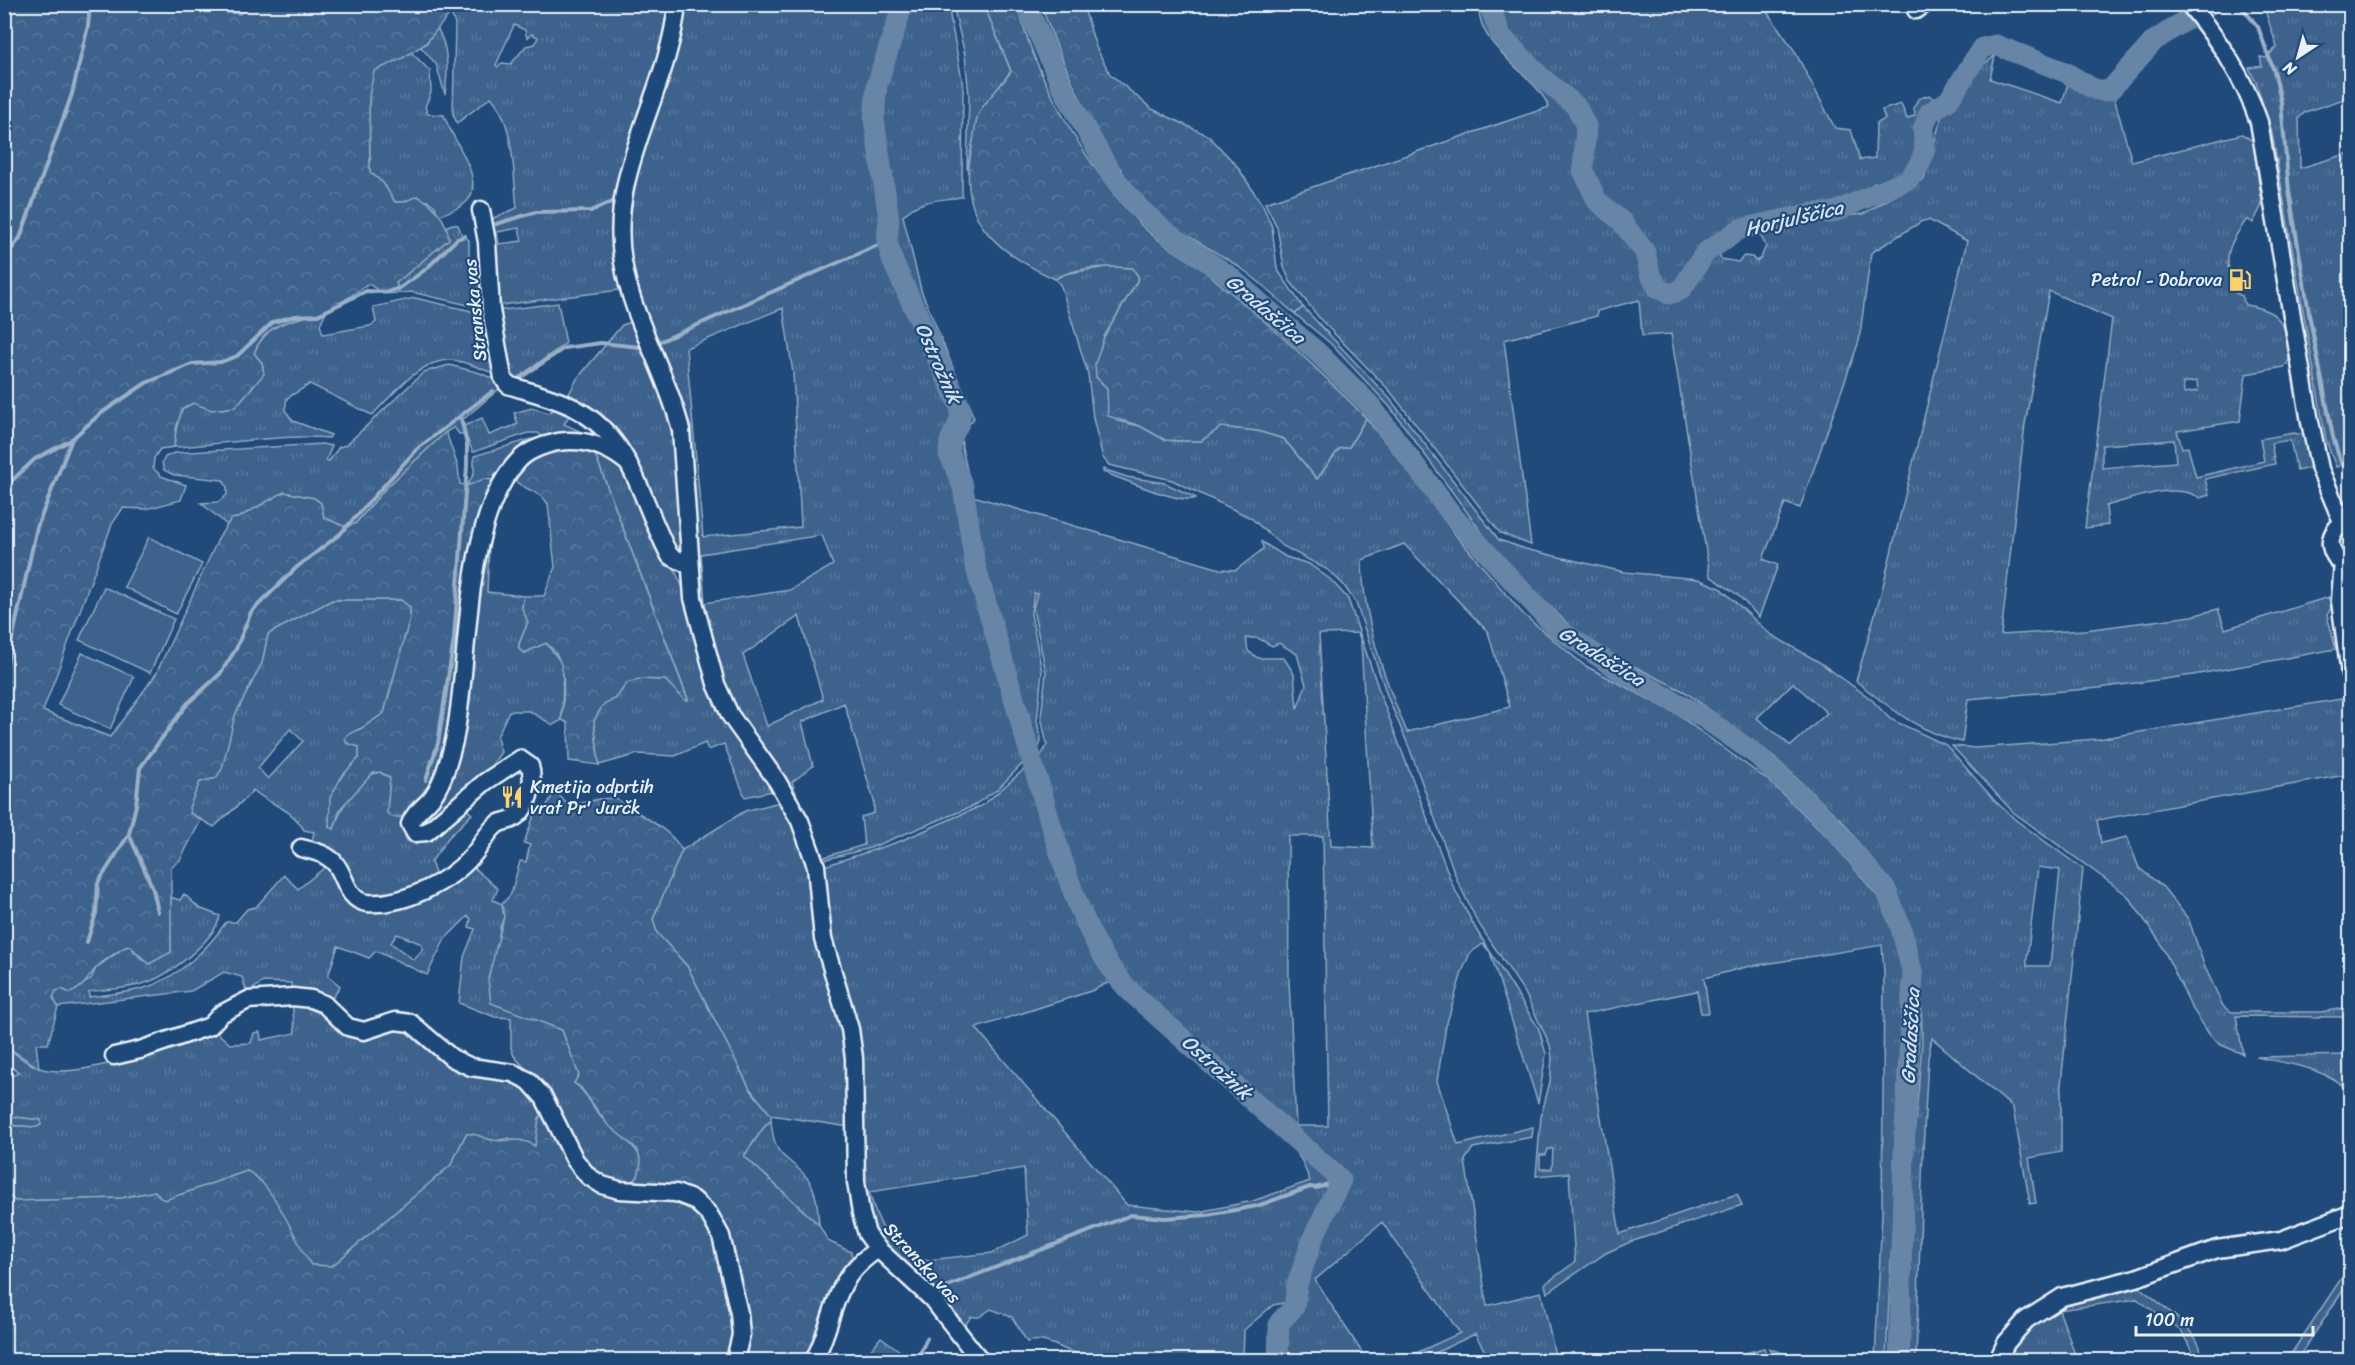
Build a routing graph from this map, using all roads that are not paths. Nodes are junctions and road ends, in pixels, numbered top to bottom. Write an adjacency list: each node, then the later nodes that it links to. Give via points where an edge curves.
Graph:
1 (677, 4): 7 (street, Stranska vas, via 656,93 630,163 621,237 632,292 681,430)
2 (2189, 4): 5 (street, via 2234,63 2259,122 2320,469)
3 (481, 210): 4 (street, Stranska vas, via 488,242 491,310 503,378 508,385 565,404 592,419 618,444)
4 (629, 464): 7 (street, Stranska vas, via 670,556); 9 (street, via 607,448 579,442 553,443 529,452 507,477 482,534 454,741 439,785 410,824 415,833 427,832 485,782 520,759 530,766 532,785 514,818 493,827 466,862 441,881 410,896 377,903 366,903 353,896 334,862)
5 (2347, 524): 6 (street, via 2337,528 2330,540 2333,553)
6 (2347, 563): 8 (street, via 2340,601)
7 (689, 565): 12 (street, Stranska vas, via 693,598 716,684 730,716 777,781 800,821 816,866 823,939 850,1029 854,1058 861,1214 867,1234)
8 (2350, 674)
9 (301, 848)
10 (114, 1056): 13 (street, via 210,1026 221,1014 248,1000 311,999 324,1004 348,1027 364,1031 394,1021 411,1023 452,1058 471,1067 513,1073 529,1081 544,1098 575,1160 602,1185 619,1190 676,1193 694,1200 709,1214 721,1236 739,1313 741,1335)
11 (2350, 1214): 16 (street, via 2281,1240 2217,1250 2136,1278 2062,1297 2026,1320 2006,1342)
12 (878, 1249): 14 (street, via 858,1262 846,1278); 15 (street, Stranska vas, via 932,1299)
13 (735, 1360)
14 (814, 1360)
15 (980, 1360)
16 (1998, 1360)

